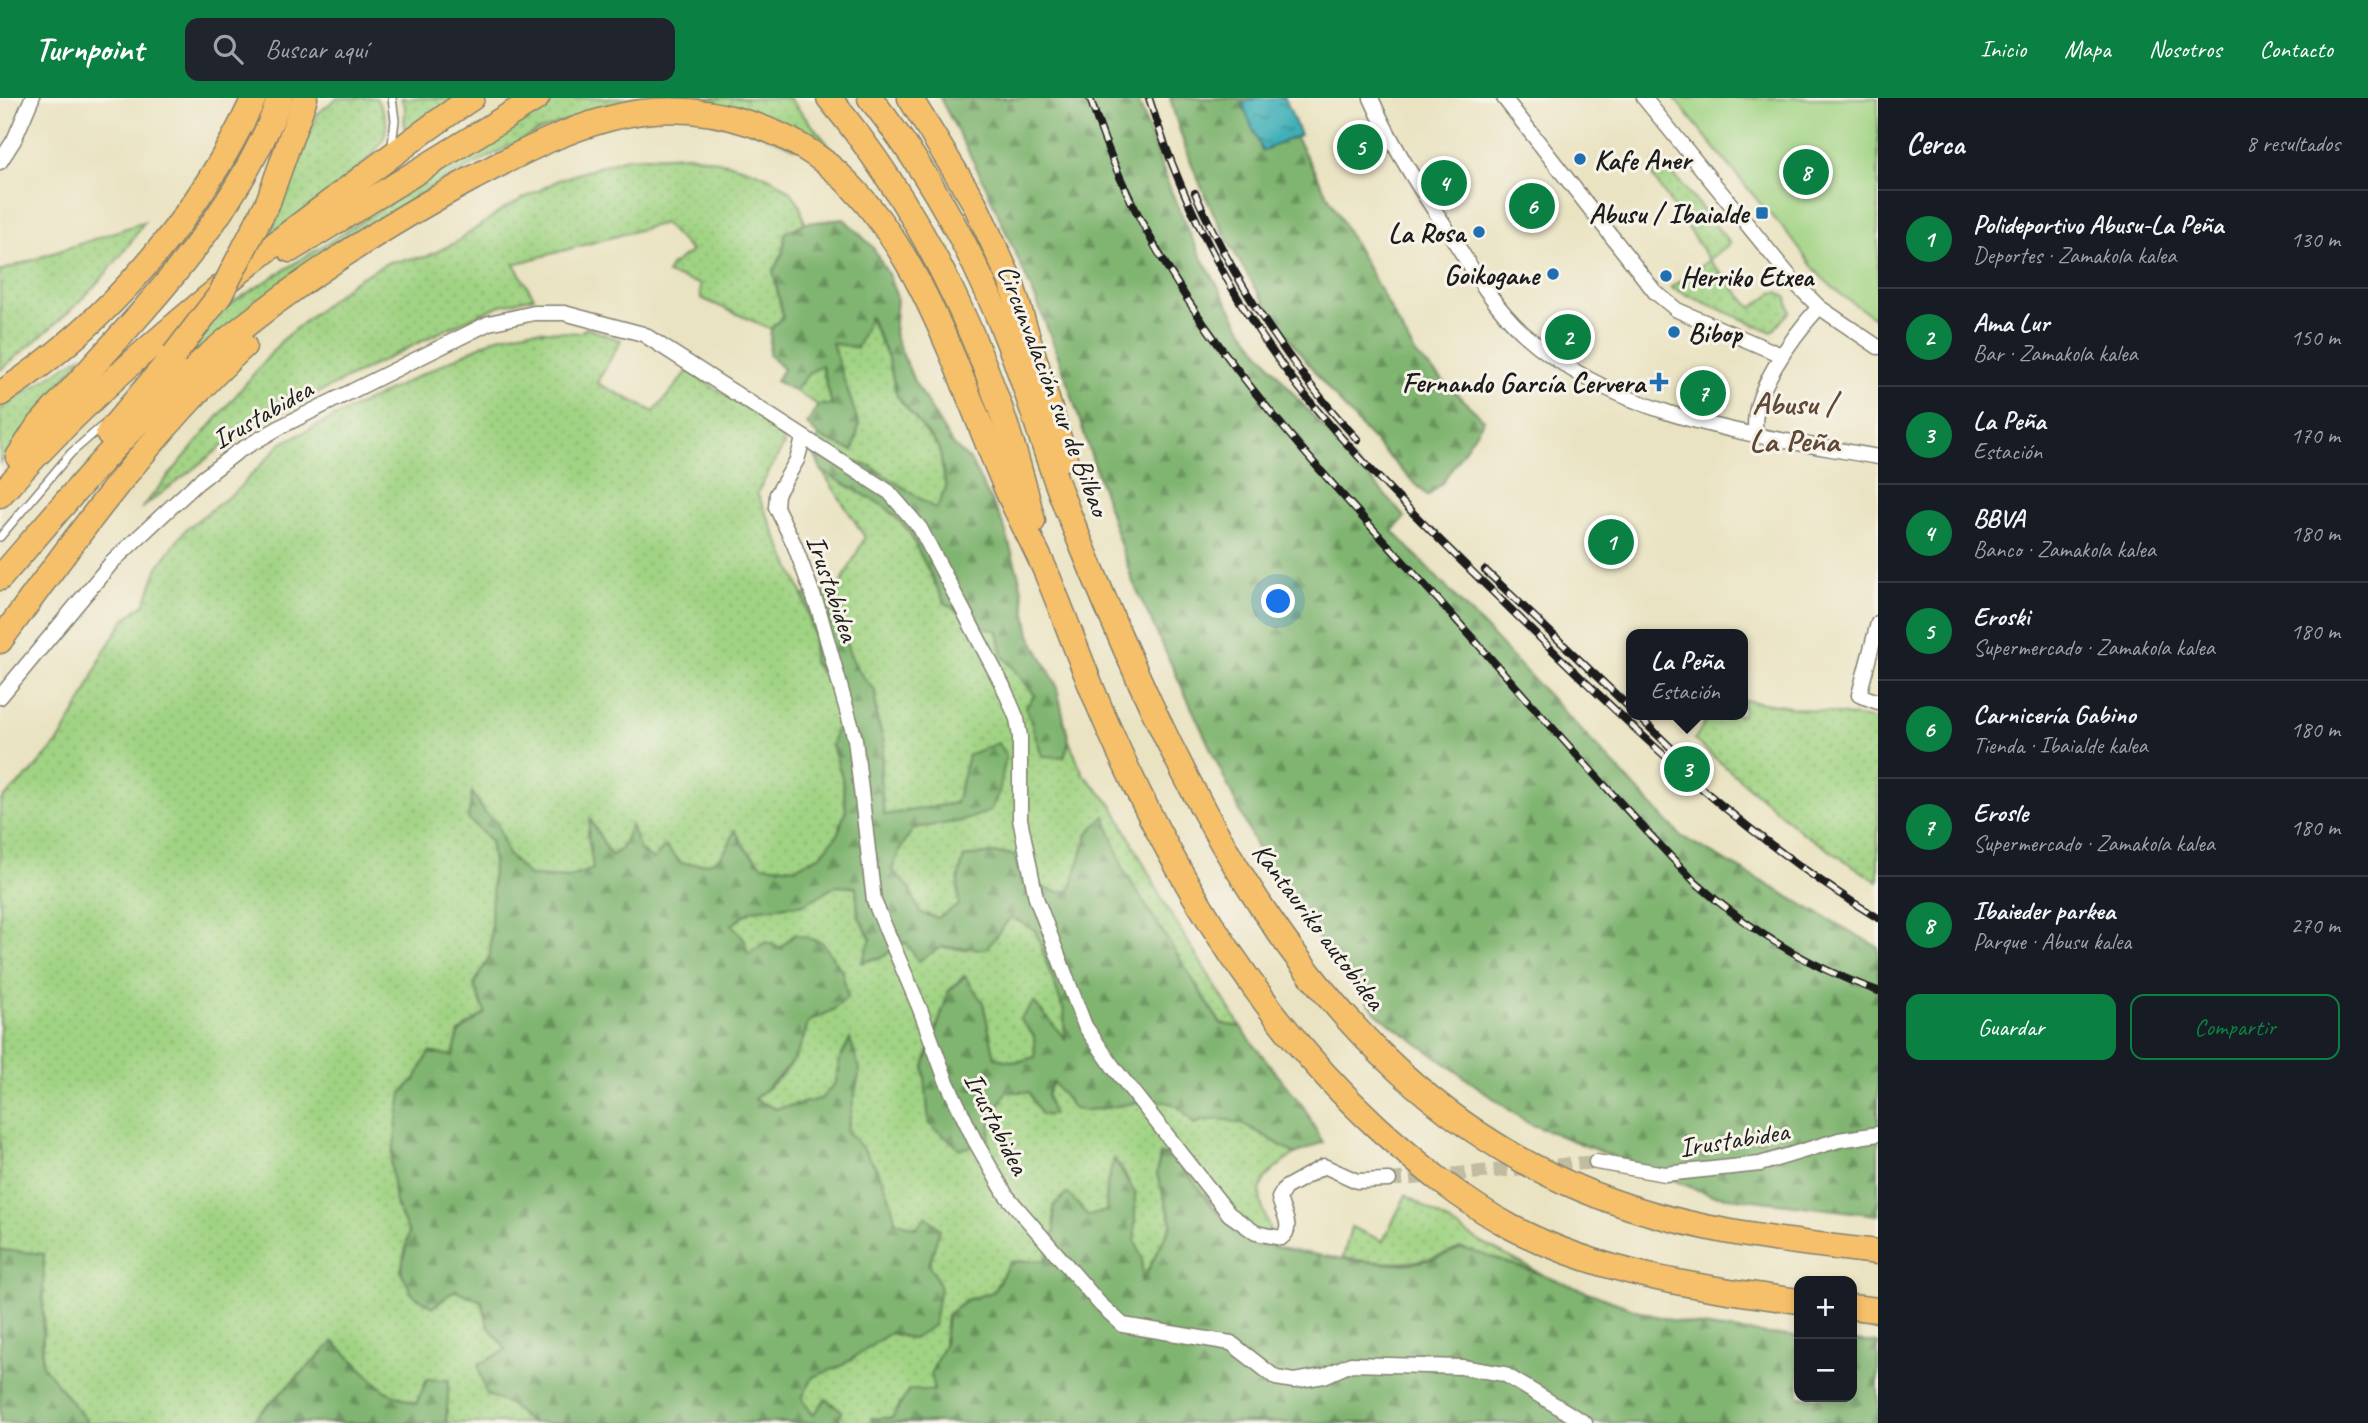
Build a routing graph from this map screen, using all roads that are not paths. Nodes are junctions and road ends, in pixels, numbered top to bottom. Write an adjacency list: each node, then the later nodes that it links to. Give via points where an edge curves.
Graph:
1 (32, 98): 15 (street)
2 (254, 98): 21 (highway, via 212,179 153,256 59,350)
3 (280, 98): 26 (highway, via 257,150 205,234 36,429)
4 (392, 98): 14 (lane, via 395,135)
5 (472, 98): 14 (highway)
6 (537, 98): 19 (highway, via 281,255)
7 (829, 98): 30 (highway, via 896,190 960,307 1026,488)
8 (870, 98): 29 (highway, Circunvalación sur de Bilbao, via 929,184 982,281)
9 (910, 98): 29 (highway, via 974,202 1011,282 1079,506)
10 (1371, 98): 23 (street, via 1418,185 1485,289 1522,333 1612,392 1662,412)
11 (1504, 98): 20 (street, via 1655,292 1677,310)
12 (1644, 98): 17 (street, via 1769,255)
13 (306, 104): 22 (highway, bridge, via 268,202 220,295)
14 (390, 157): 19 (highway, via 273,244)
15 (0, 162)
16 (378, 233): 30 (highway, via 504,162 615,117 690,111 727,117 797,144 843,177 894,243 949,350); 31 (highway, via 278,298 194,368 128,432); 33 (highway, via 274,318 214,376 142,455)
17 (1819, 307): 18 (street); 20 (street)
18 (1878, 347)
19 (141, 355): 27 (highway, via 44,446)
20 (1781, 355): 23 (street, via 1754,421)
21 (0, 394)
22 (130, 406): 28 (lane, via 71,453); 31 (highway)
23 (1756, 433): 25 (street)
24 (803, 439): 34 (street, Irustabidea, via 643,334 564,313 534,313 489,323 237,452 113,561); 38 (street, Irustabidea, via 889,492 920,528 1017,719 1020,819 1036,898 1084,1026 1199,1177 1229,1214 1256,1233 1281,1238 1289,1226 1279,1198 1285,1188 1324,1166 1357,1181); 43 (street, Irustabidea, via 776,507 819,611 855,739 874,901 946,1080 1006,1195 1123,1325 1231,1343 1276,1378 1294,1381 1324,1376 1351,1364 1448,1366 1504,1374)
25 (1878, 457)
26 (0, 483)
27 (0, 495)
28 (0, 537)
29 (1090, 562): 39 (highway, Kantauriko autobidea, via 1147,704 1219,841 1279,933 1327,995 1373,1046 1435,1102 1507,1151 1581,1189 1652,1214 1737,1234)
30 (1045, 569): 40 (highway, via 1110,732 1186,881 1295,1041 1345,1097 1429,1174 1510,1227 1624,1271 1710,1290)
31 (0, 577)
32 (1878, 623): 35 (street, via 1859,695)
33 (0, 640)
34 (0, 697)
35 (1878, 702)
36 (1878, 1134): 37 (street, Irustabidea, via 1839,1140 1760,1164 1665,1174)
37 (1596, 1162)
38 (1390, 1180)
39 (1878, 1252)
40 (1794, 1299)
41 (1857, 1308): 42 (highway)
42 (1878, 1310)
43 (1585, 1423)

